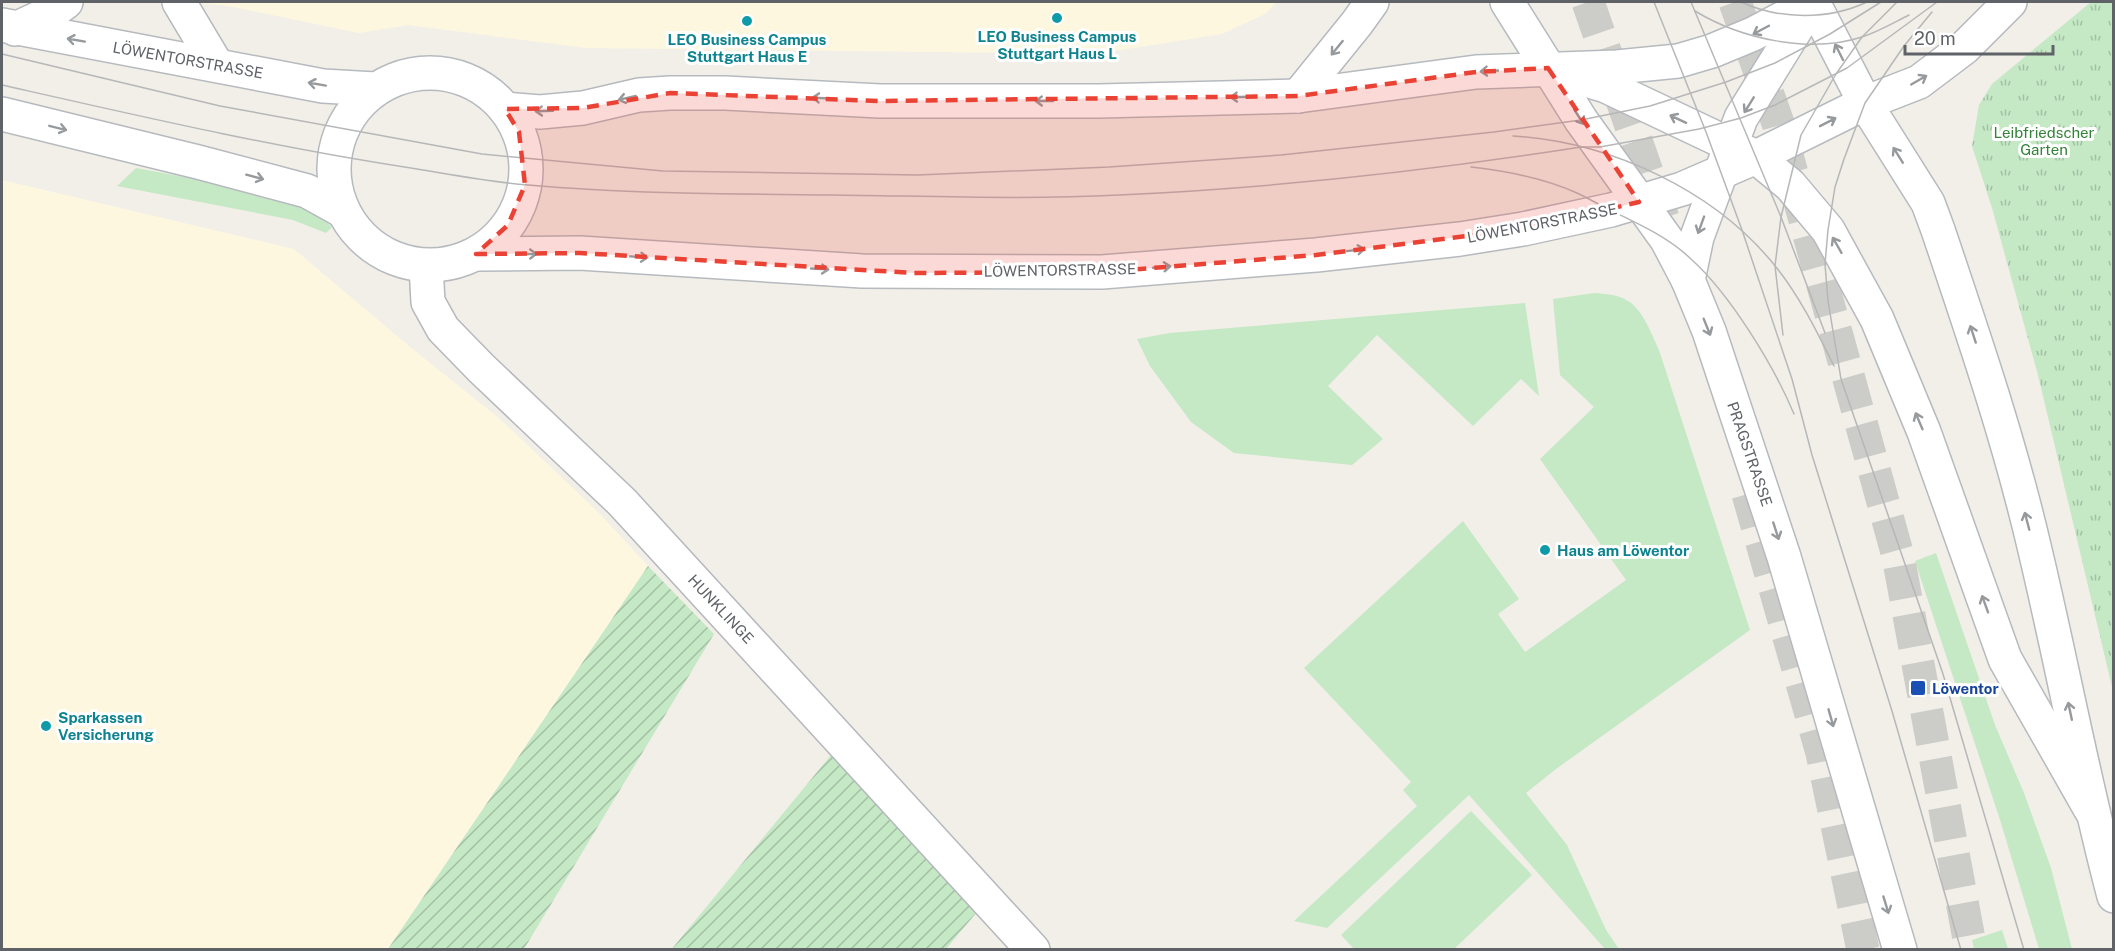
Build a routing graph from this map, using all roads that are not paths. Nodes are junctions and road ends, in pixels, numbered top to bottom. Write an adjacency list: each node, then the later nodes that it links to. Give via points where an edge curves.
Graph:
1 (66, 2): 7 (main road, via 52,12)
2 (179, 2): 8 (main road)
3 (1372, 2): 11 (main road, one-way to 11)
4 (1507, 2): 9 (main road, PRAGSTRASSE)
5 (1813, 2): 9 (main road, one-way to 9, via 1754,34 1678,61); 12 (main road, one-way to 5); 15 (main road, one-way to 15, via 1740,118)
6 (2010, 2): 12 (main road, LÖWENTORSTRASSE, one-way to 6, via 1919,82 1964,48)
7 (8, 27): 8 (main road, LÖWENTORSTRASSE, one-way to 7)
8 (216, 64): 10 (main road, LÖWENTORSTRASSE, one-way to 8, via 323,86)
9 (1548, 68): 11 (main road, one-way to 11, via 1476,72); 15 (main road, one-way to 9, via 1606,86); 16 (main road, PRAGSTRASSE, one-way to 16)
10 (375, 89): 13 (main road, LÖWENTORSTRASSE, via 408,75 444,74 478,86); 17 (main road, LÖWENTORSTRASSE, via 356,107 342,129 334,156 335,184)
11 (1298, 96): 13 (main road, one-way to 13, via 880,101 670,93 639,95 583,108 540,112)
12 (1865, 103): 15 (main road, LÖWENTORSTRASSE, one-way to 12); 21 (main road, one-way to 12, via 2034,546 1973,333 1928,203)
13 (505, 109): 18 (main road, LÖWENTORSTRASSE, via 519,132 526,158 525,185 508,225)
14 (2, 114): 17 (main road, LÖWENTORSTRASSE, one-way to 17, via 307,191)
15 (1736, 158): 16 (main road, LÖWENTORSTRASSE, via 1682,189); 20 (main road, one-way to 20, via 1697,237); 21 (main road, one-way to 15, via 2005,659 1924,432 1860,286 1828,230 1790,186)
16 (1639, 202): 18 (main road, LÖWENTORSTRASSE, one-way to 16, via 580,253 914,273 1102,272 1460,239 1533,227); 20 (main road, PRAGSTRASSE, via 1667,240)
17 (343, 211): 19 (main road, LÖWENTORSTRASSE, via 373,246 393,258)
18 (476, 254): 19 (main road, LÖWENTORSTRASSE, via 452,264)
19 (426, 266): 23 (main road, HUNKLINGE, via 428,302 443,329 622,502)
20 (1688, 280): 24 (main road, PRAGSTRASSE, one-way to 24, via 1709,331 1779,541)
21 (2091, 810): 22 (main road)
22 (2114, 896)
23 (1033, 950)
24 (1900, 950)

